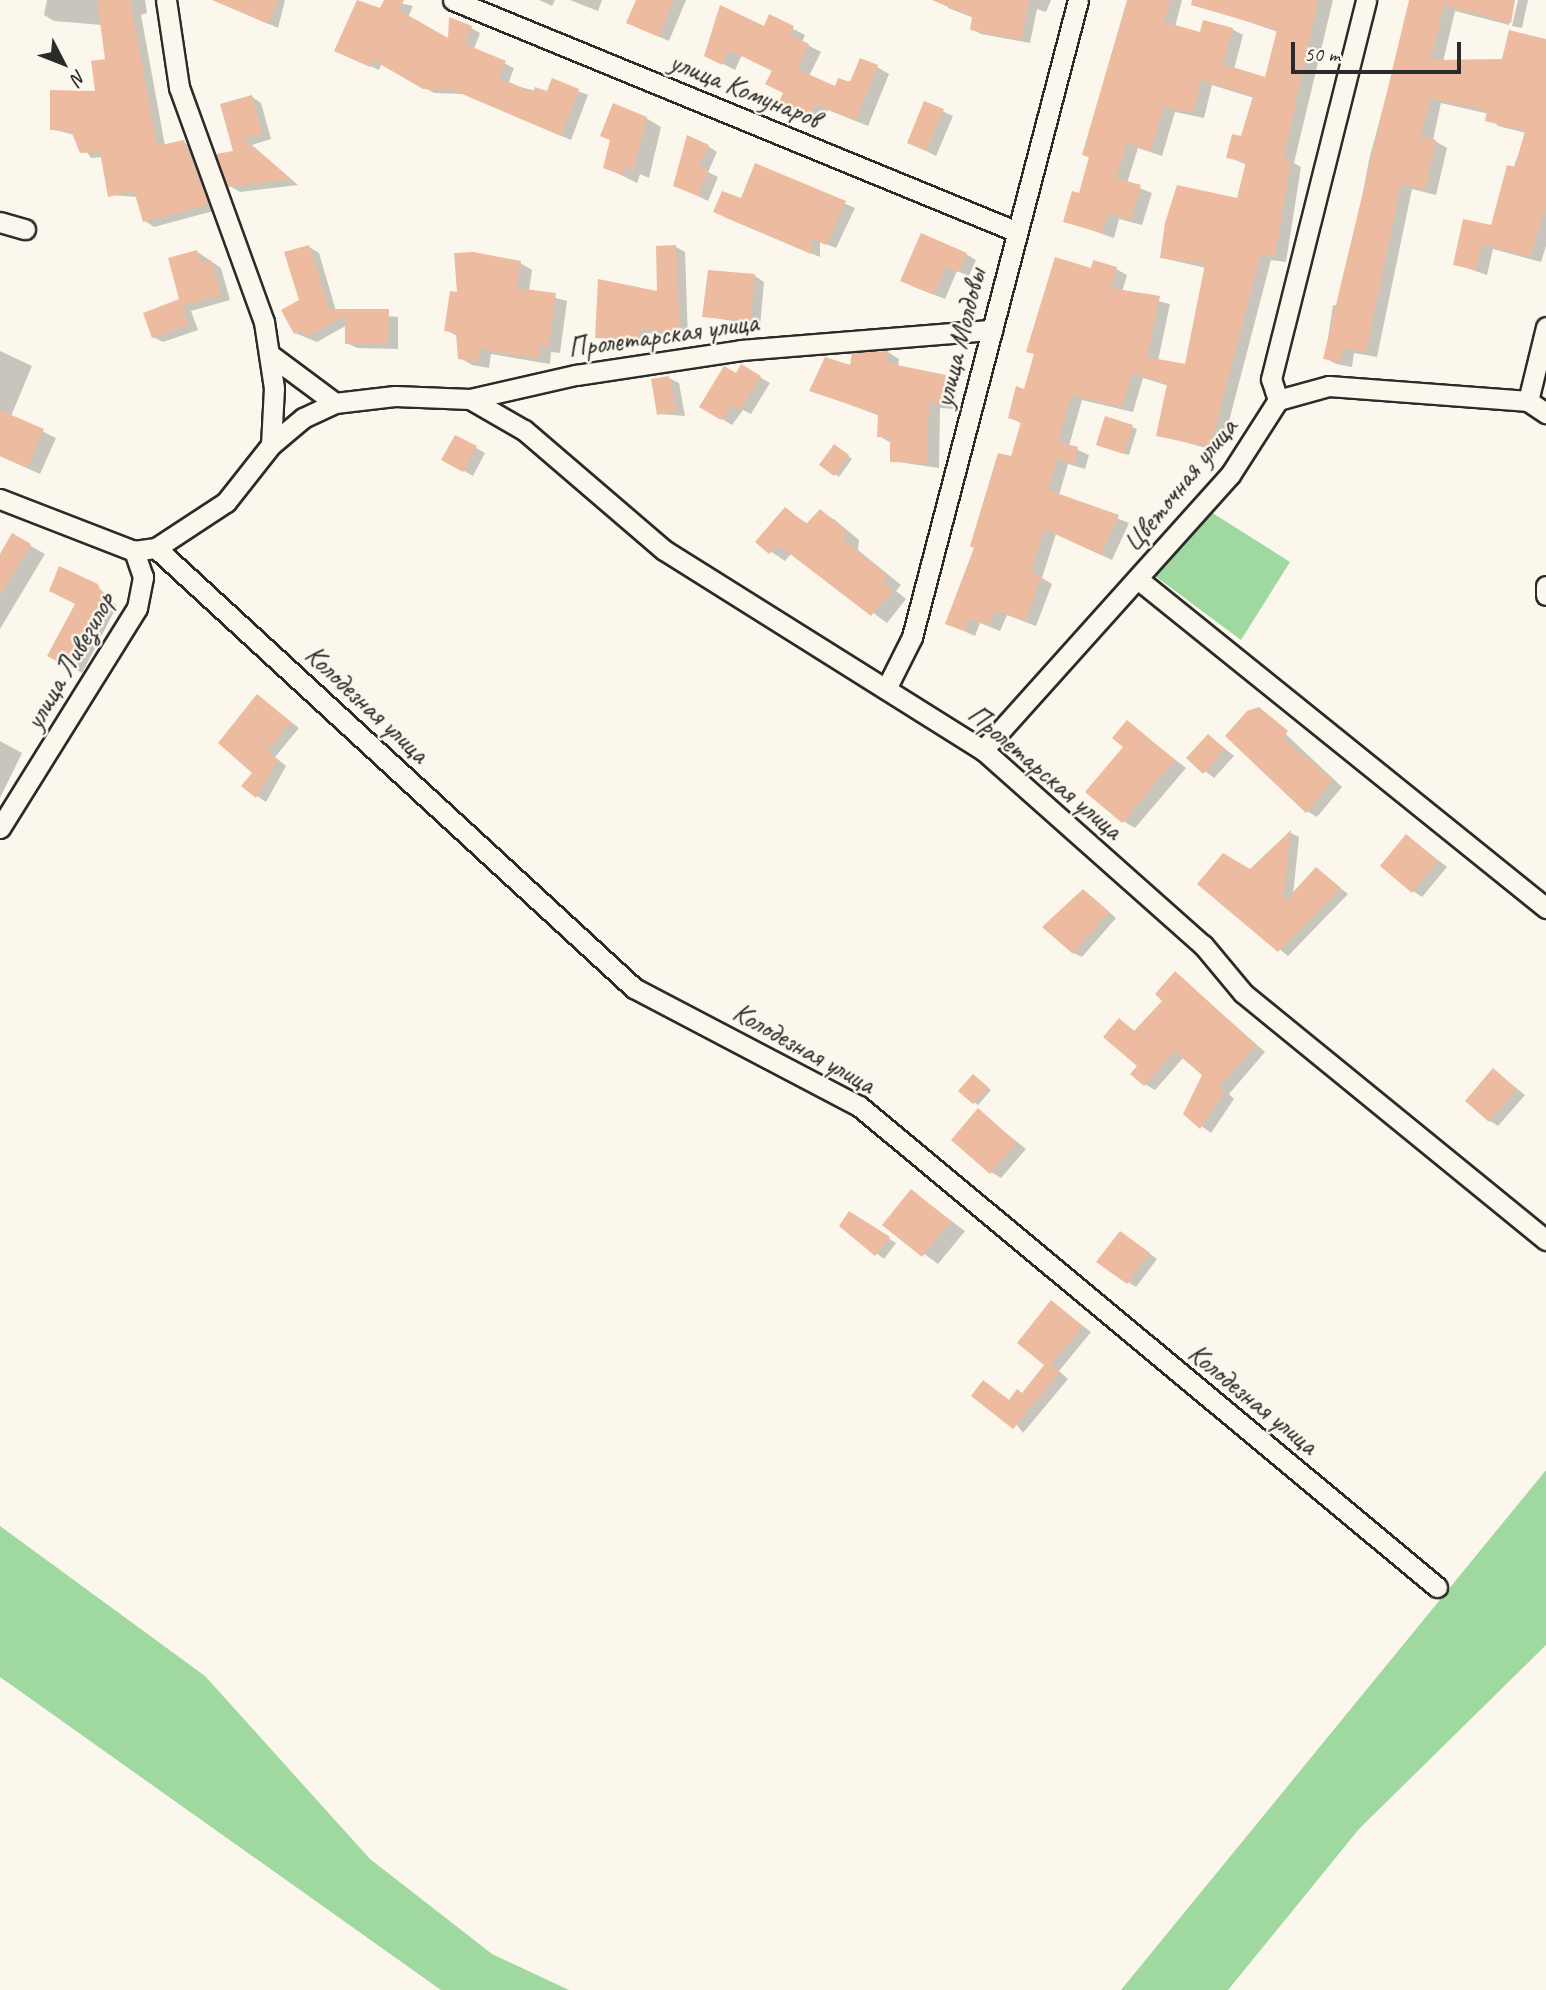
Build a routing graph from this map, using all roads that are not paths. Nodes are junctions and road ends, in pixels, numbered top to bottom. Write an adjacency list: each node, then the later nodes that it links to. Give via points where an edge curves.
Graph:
1 (166, 0): 10 (street, via 179,87 264,322)
2 (453, 0): 7 (street, улица Комунаров)
3 (1078, 0): 7 (street, улица Молдовы)
4 (1366, 0): 12 (street, via 1271,379)
5 (0, 222): 6 (street)
6 (24, 229)
7 (1015, 231): 9 (street, улица Молдовы)
8 (1546, 327): 13 (street)
9 (992, 330): 11 (street, Пролетарская улица, via 741,350 576,374); 23 (street, улица Молдовы, via 912,637)
10 (269, 354): 14 (street); 16 (street)
11 (470, 399): 14 (street, Пролетарская улица, via 395,396); 23 (street, Пролетарская улица, via 524,430 664,550)
12 (1278, 400): 13 (street, via 1329,386); 20 (street, Цветочная улица, via 1230,475)
13 (1528, 401): 15 (street)
14 (335, 403): 16 (street, Пролетарская улица, via 303,418)
15 (1546, 412)
16 (271, 444): 18 (street, Пролетарская улица, via 226,502)
17 (0, 499): 19 (street)
18 (156, 548): 19 (street, Пролетарская улица); 28 (street, Колодезная улица, via 634,988 859,1106)
19 (134, 551): 25 (street, улица Ливезилор, via 143,577 137,608)
20 (1139, 580): 24 (street, Цветочная улица); 26 (street)
21 (1546, 586): 22 (street)
22 (1546, 595)
23 (888, 685): 24 (street, Пролетарская улица)
24 (983, 750): 27 (street, Пролетарская улица, via 1203,945 1244,993)
25 (0, 828)
26 (1546, 908)
27 (1546, 1240)
28 (1437, 1587)

